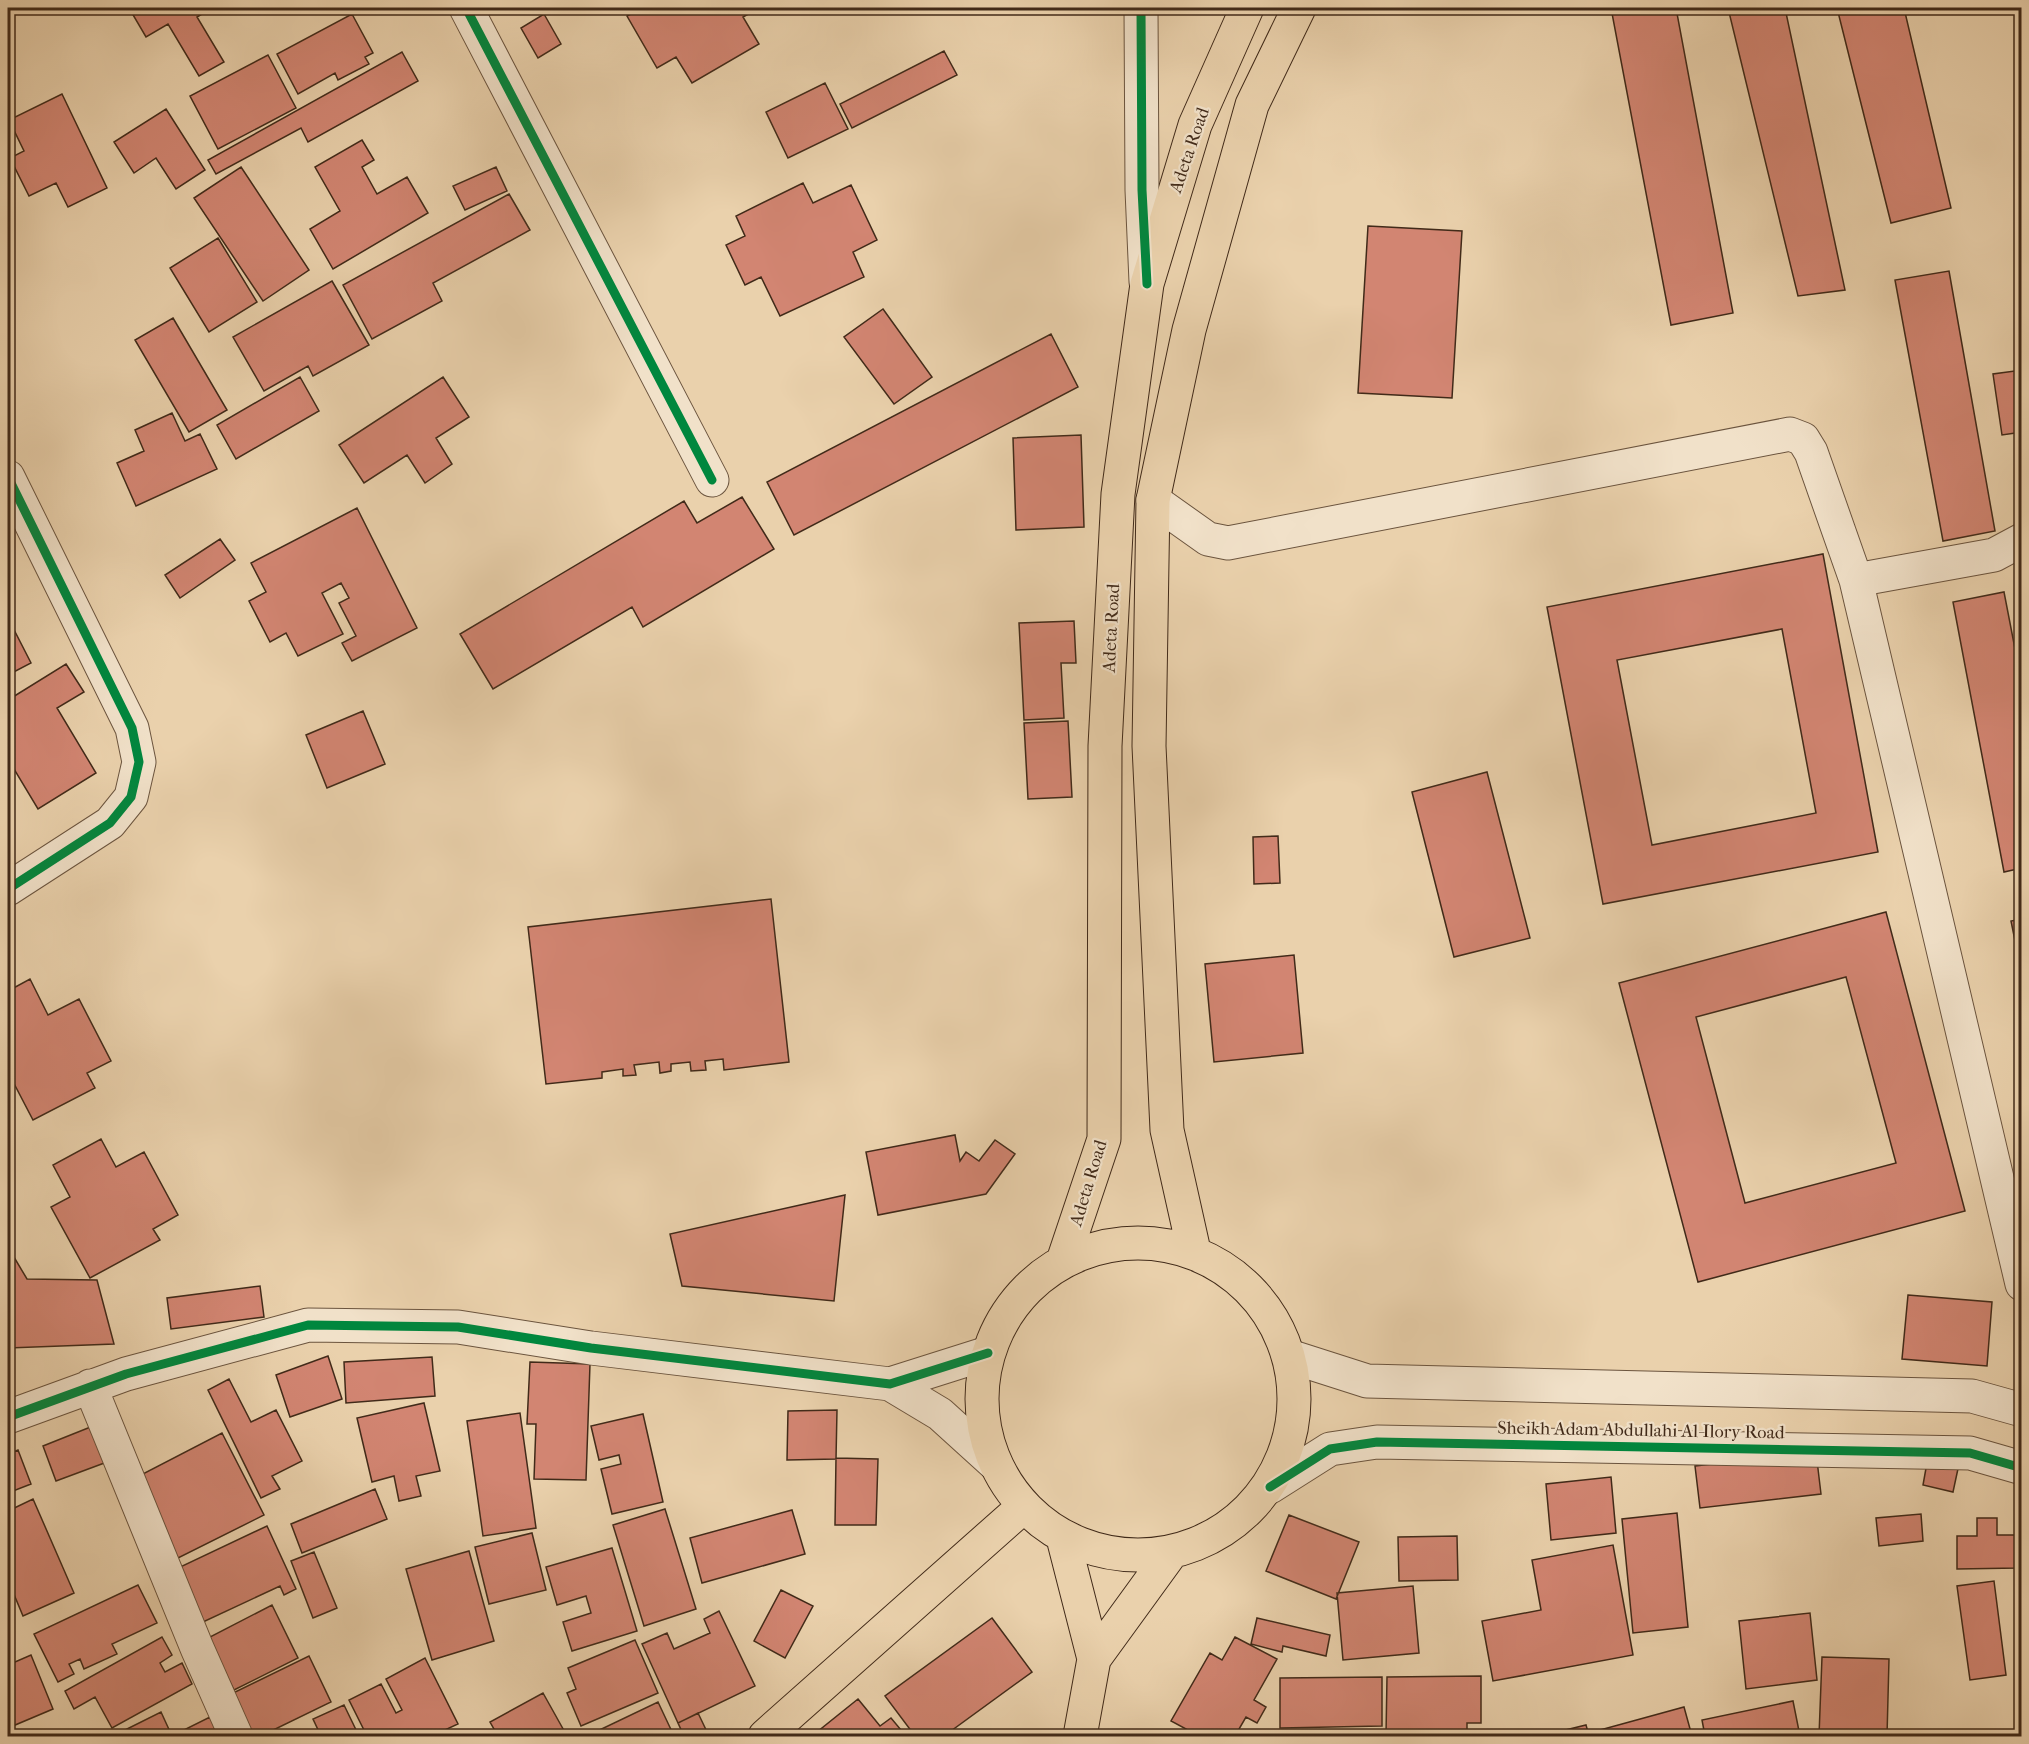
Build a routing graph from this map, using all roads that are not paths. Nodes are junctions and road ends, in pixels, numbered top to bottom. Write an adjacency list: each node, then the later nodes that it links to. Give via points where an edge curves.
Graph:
1 (466, 8): 7 (street)
2 (1141, 8): 5 (street)
3 (1247, 8): 5 (main road, Adeta Road, via 1195,125)
4 (1299, 8): 8 (main road, via 1252,105 1190,330)
5 (1147, 284): 13 (main road, Adeta Road, via 1118,494 1105,746 1104,1139)
6 (8, 477): 11 (street, via 132,728 139,762 131,797 110,823)
7 (712, 480)
8 (1153, 500): 10 (street, via 1208,539 1228,543 1790,434 1803,439 1811,452); 12 (main road, via 1149,746 1167,1130)
9 (2022, 540): 10 (street, via 1994,555)
10 (1856, 580): 14 (street)
11 (8, 889)
12 (1194, 1251): 13 (main road, via 1120,1243); 16 (main road, via 1256,1292)
13 (1063, 1261): 15 (main road, via 1017,1299)
14 (2022, 1284)
15 (988, 1353): 17 (street); 21 (main road, via 981,1412)
16 (1292, 1357): 19 (street, via 1367,1381 1972,1396); 23 (main road, via 1294,1427)
17 (890, 1384): 18 (street, via 591,1348 458,1327 308,1325); 21 (street, via 940,1414)
18 (90, 1386): 20 (street); 28 (street)
19 (2022, 1410)
20 (8, 1417)
21 (994, 1463): 24 (main road)
22 (2022, 1468): 23 (street, Sheikh Adam Abdullahi Al-Ilory Road, via 1970,1453 1377,1442 1330,1449)
23 (1270, 1487): 26 (main road, via 1227,1529)
24 (1023, 1507): 25 (main road); 29 (main road)
25 (1063, 1538): 26 (main road, via 1111,1554); 27 (main road)
26 (1171, 1553): 27 (main road)
27 (1094, 1659): 30 (main road)
28 (236, 1737)
29 (765, 1737)
30 (1080, 1737)

